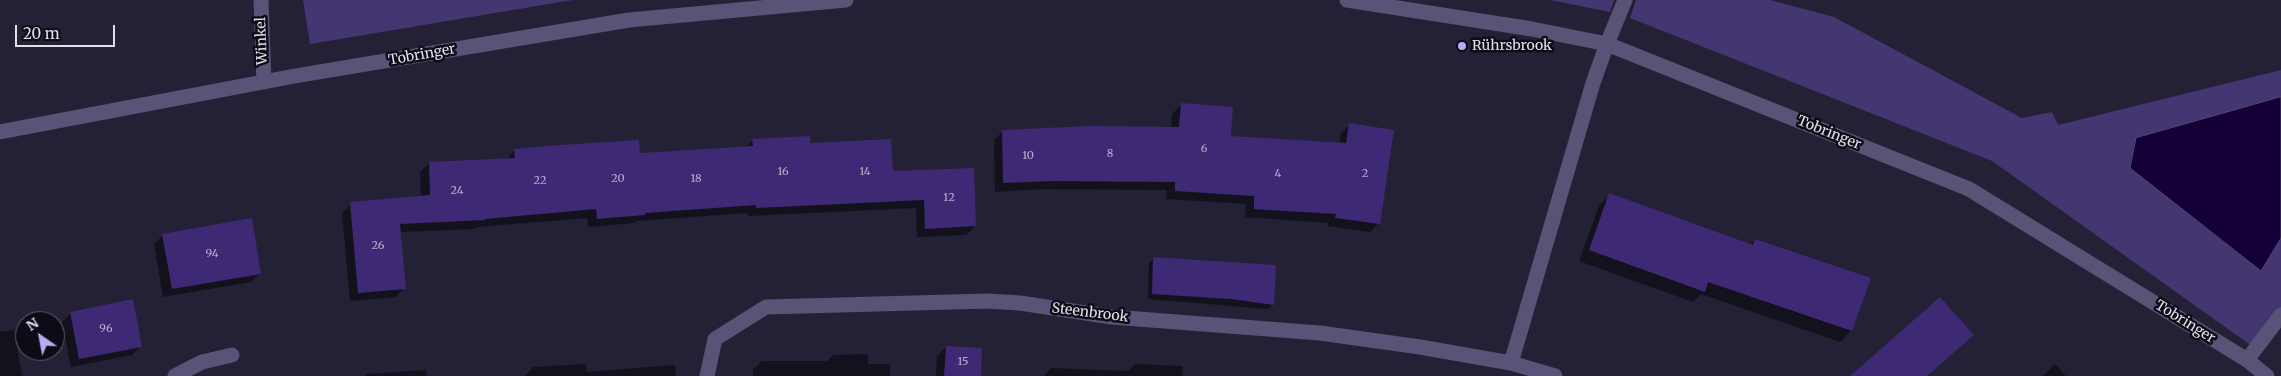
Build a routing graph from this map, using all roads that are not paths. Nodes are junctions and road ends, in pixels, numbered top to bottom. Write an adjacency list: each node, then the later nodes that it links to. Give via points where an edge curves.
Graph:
1 (260, 0): 6 (street, Winkel)
2 (846, 0): 6 (street, Tobringer, via 629,20)
3 (1346, 0): 5 (street, Tobringer)
4 (1625, 0): 5 (street)
5 (1607, 44): 10 (street, Tobringer, via 1970,189); 11 (street)
6 (264, 82): 7 (street, Tobringer)
7 (0, 132)
8 (2281, 315): 10 (street)
9 (232, 354): 12 (street, via 202,362)
10 (2248, 360): 15 (street, Tobringer)
11 (1510, 363): 13 (street, Steenbrook, via 1320,333 1112,317 988,301 766,307 716,339); 14 (street)
12 (175, 376)
13 (707, 376)
14 (1555, 376)
15 (2267, 376)

